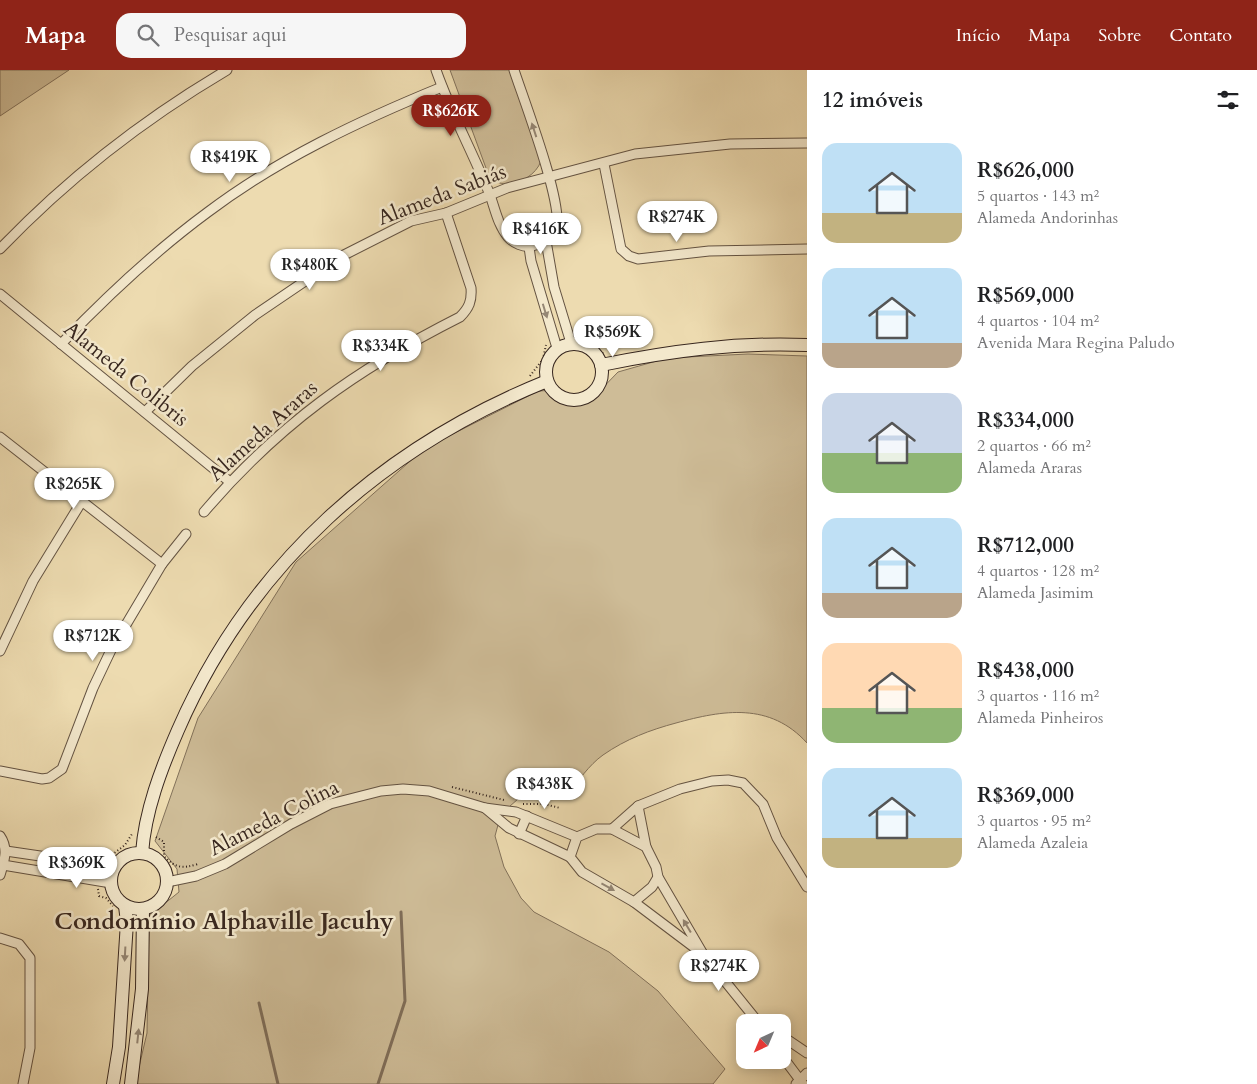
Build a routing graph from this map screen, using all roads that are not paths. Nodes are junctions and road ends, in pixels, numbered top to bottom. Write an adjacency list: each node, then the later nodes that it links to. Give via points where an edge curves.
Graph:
1 (227, 70): 12 (street, via 142,127 69,183)
2 (436, 70): 4 (street)
3 (514, 70): 7 (street, one-way to 3)
4 (442, 87): 8 (street); 19 (street, via 302,152 209,211 123,281)
5 (807, 143): 6 (street, Alameda Sabiás, via 683,147 635,154)
6 (604, 164): 7 (street, Alameda Sabiás); 13 (street, via 621,249 629,256 638,259 709,251)
7 (550, 176): 8 (street, Alameda Sabiás); 10 (street, via 557,223 556,230)
8 (490, 195): 9 (street, Alameda Sabiás); 11 (street, via 507,236)
9 (446, 213): 23 (street, Alameda Sabiás, via 411,221 390,230 297,285 223,340); 25 (street, Alameda Araras, via 471,288 472,299 468,309 460,317 342,384 276,437)
10 (546, 241): 11 (street); 14 (street)
11 (529, 247): 15 (street)
12 (0, 249)
13 (807, 249)
14 (554, 287): 15 (street); 17 (street)
15 (539, 291): 18 (street, one-way to 18)
16 (0, 294): 19 (street, Alameda Colibris)
17 (569, 337): 18 (street); 21 (street)
18 (555, 343): 22 (street, via 546,363)
19 (61, 344): 23 (street, Alameda Colibris)
20 (807, 345): 21 (street, via 719,346)
21 (603, 359): 22 (street, via 598,386 582,399 561,397)
22 (547, 381): 41 (street, via 478,411 417,446 351,496 280,568 232,630 194,695 172,744 143,832)
23 (145, 412): 25 (street, Alameda Colibris)
24 (0, 437): 26 (street)
25 (230, 482): 27 (street, Alameda Araras)
26 (82, 501): 29 (street); 30 (street, via 33,581)
27 (204, 512)
28 (186, 534): 29 (street)
29 (162, 564): 31 (street, via 111,650 62,769 42,780)
30 (0, 651)
31 (0, 771)
32 (638, 806): 35 (street); 39 (street); 51 (street, via 680,789 712,781 743,783 763,804 778,838)
33 (485, 808): 34 (street); 36 (street); 50 (street, Alameda Colina, via 429,791 403,789 366,793 311,813 225,864 196,876)
34 (527, 816): 36 (street); 38 (street)
35 (612, 829): 38 (street, via 596,829); 39 (street)
36 (519, 834): 42 (street)
37 (0, 836): 40 (street)
38 (578, 836): 42 (street)
39 (646, 847): 48 (street)
40 (6, 851): 43 (street); 44 (street)
41 (142, 853): 45 (street, via 126,856); 50 (street, via 157,860)
42 (570, 857): 52 (street, one-way to 52, via 582,872)
43 (48, 858): 45 (street); 46 (street)
44 (3, 865): 46 (street); 47 (street)
45 (109, 866): 49 (street)
46 (46, 872): 49 (street)
47 (0, 875)
48 (658, 877): 52 (street, via 652,887); 56 (street, one-way to 48)
49 (105, 882): 53 (street, via 118,900)
50 (167, 882): 54 (street, via 162,897)
51 (807, 887)
52 (634, 902): 56 (street)
53 (120, 909): 54 (street); 64 (street, one-way to 64, via 127,922 119,1047)
54 (143, 909): 65 (street, one-way to 54, via 142,989)
55 (0, 938): 63 (street, via 19,944 30,958 30,1048)
56 (703, 954): 57 (street)
57 (752, 1014)
58 (791, 1042): 59 (street)
59 (807, 1053)
60 (791, 1069): 62 (street)
61 (807, 1073): 62 (street)
62 (800, 1083)
63 (23, 1084)
64 (113, 1084)
65 (131, 1084)

